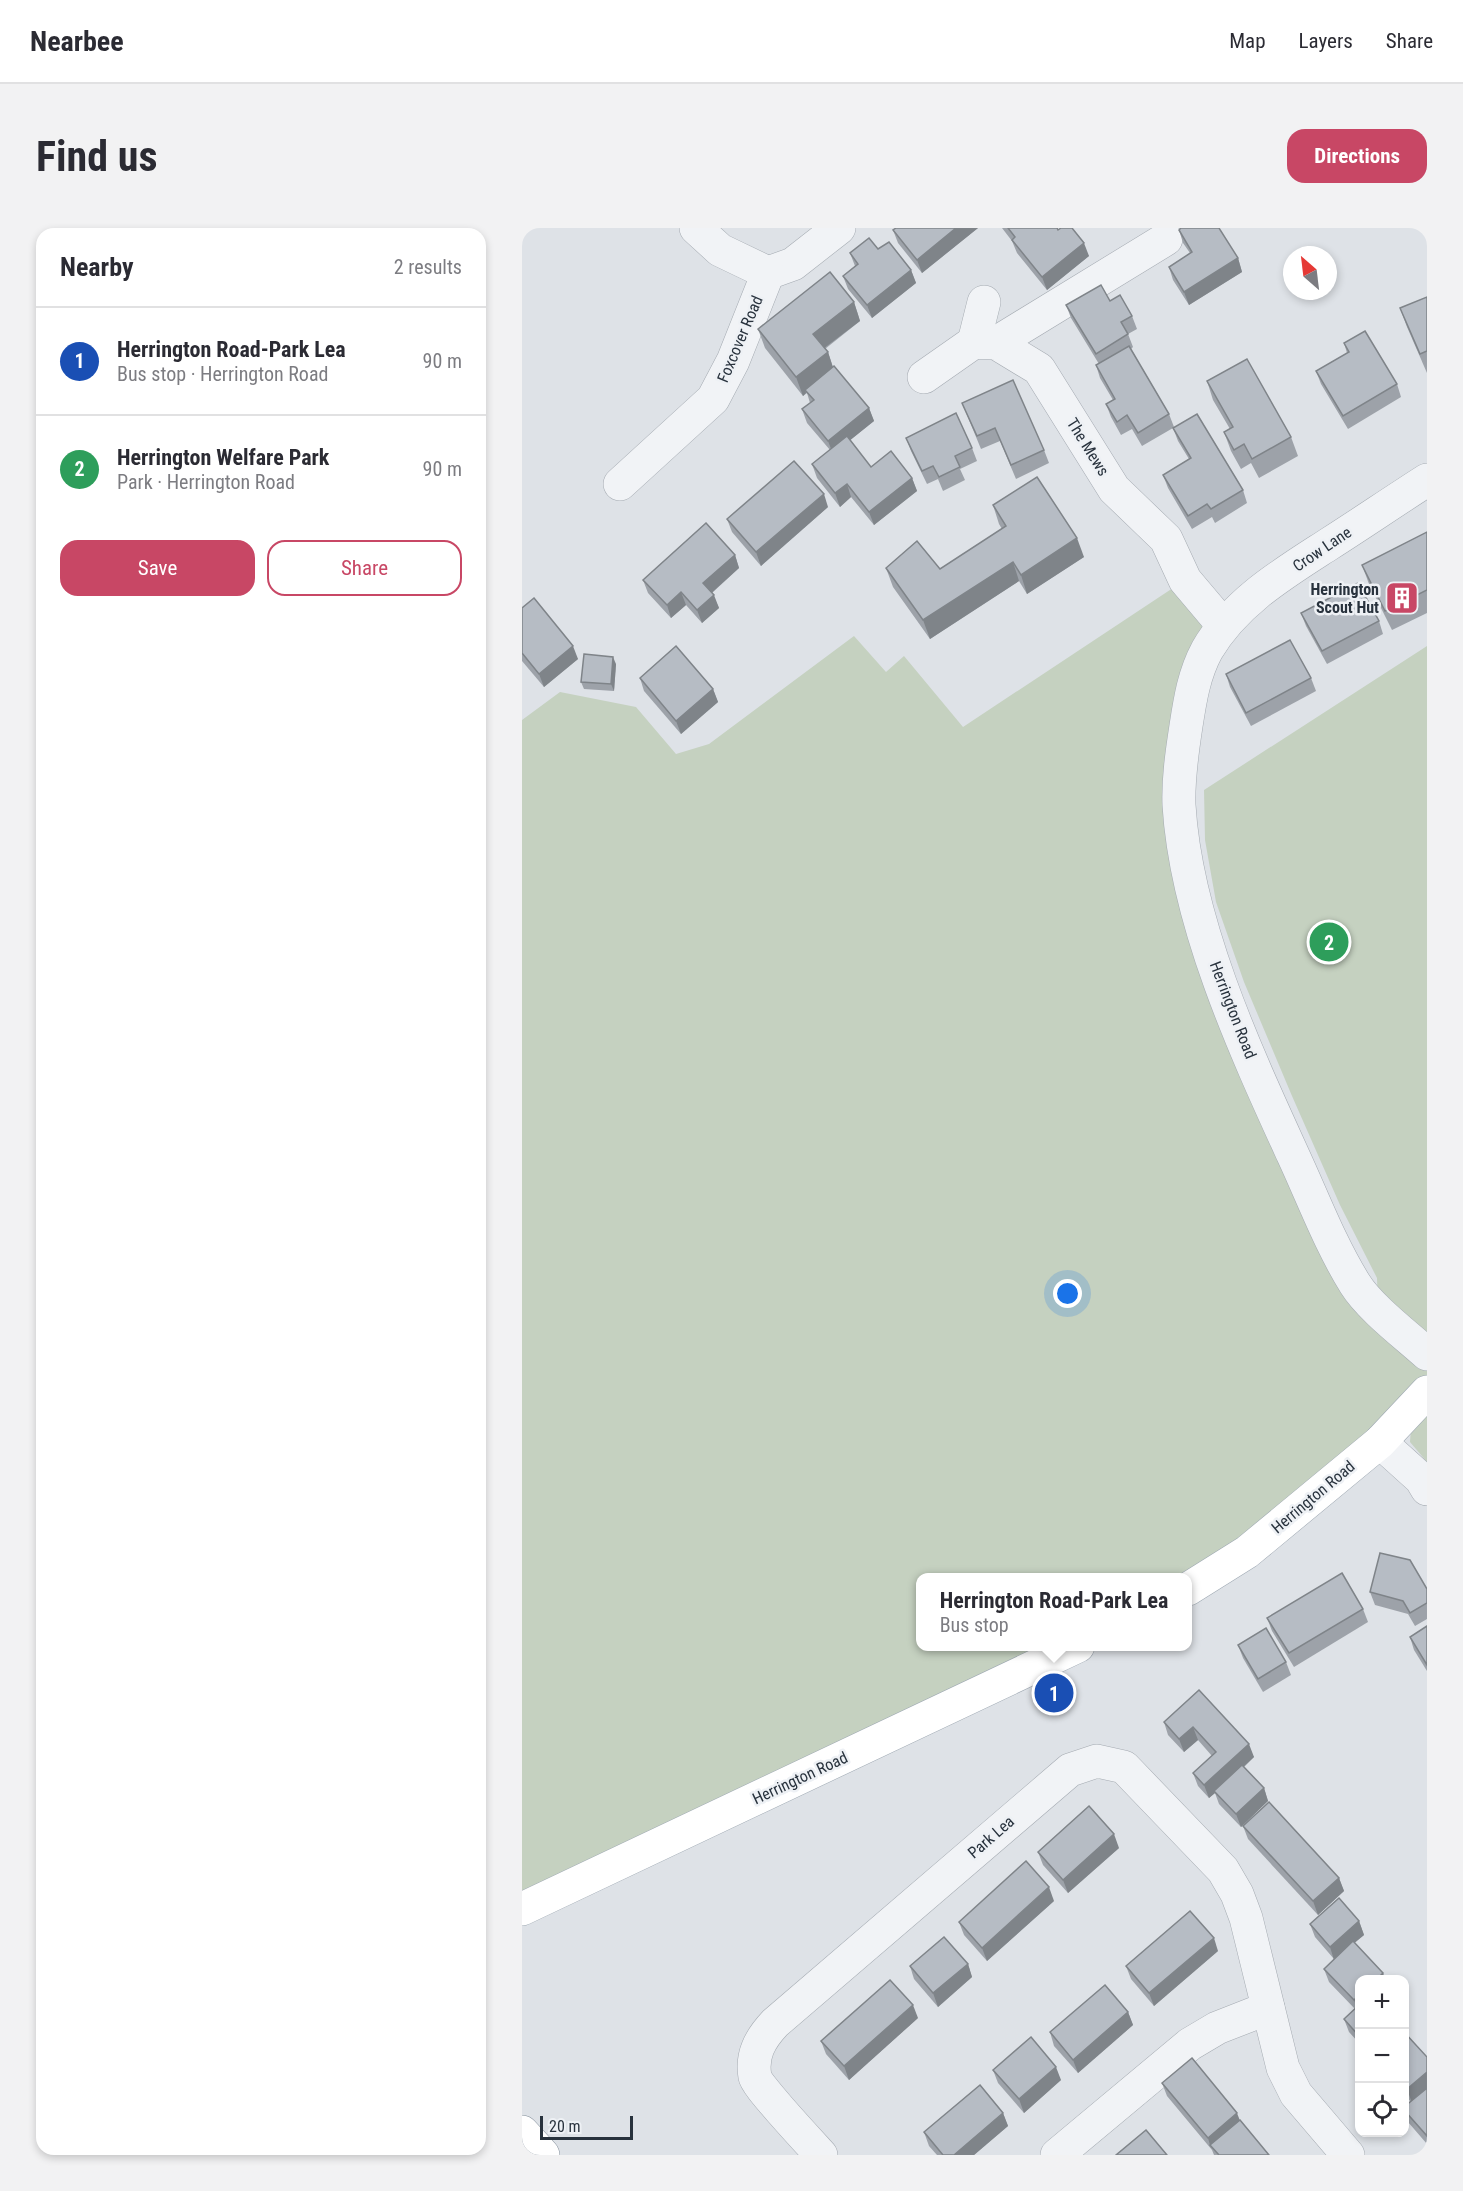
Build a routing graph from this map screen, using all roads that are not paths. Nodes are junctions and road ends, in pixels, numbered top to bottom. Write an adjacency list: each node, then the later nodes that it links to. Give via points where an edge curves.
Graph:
1 (696, 228): 4 (street, via 720,250)
2 (839, 228): 4 (street, via 793,264)
3 (1166, 239): 6 (street)
4 (768, 273): 9 (street, Foxcover Road, via 733,361 712,399)
5 (984, 302): 6 (street)
6 (985, 343): 7 (street); 10 (street, The Mews, via 1039,369 1114,489 1166,539 1185,580)
7 (924, 376)
8 (1427, 480): 10 (street, Crow Lane, via 1265,588)
9 (620, 484)
10 (1223, 625): 11 (street, Herrington Road, via 1191,690 1180,766 1179,804 1186,861 1200,925 1271,1106 1347,1269 1356,1286)
11 (1427, 1354)
12 (1427, 1392): 13 (main road, Herrington Road)
13 (1380, 1442): 14 (street); 15 (main road, Herrington Road, via 1247,1552)
14 (1427, 1489)
15 (1192, 1586)
16 (1070, 1651): 17 (main road, Herrington Road)
17 (522, 1909)
18 (1268, 2008): 21 (street, Park Lea, via 1246,1918 1223,1870 1124,1767 1097,1761 1070,1770 761,2038 755,2056 755,2079); 22 (street, via 1217,2028 1190,2044); 23 (street, Park Lea, via 1283,2068 1296,2094)
19 (522, 2132): 20 (main road)
20 (543, 2155)
21 (821, 2155)
22 (1057, 2155)
23 (1348, 2155)

